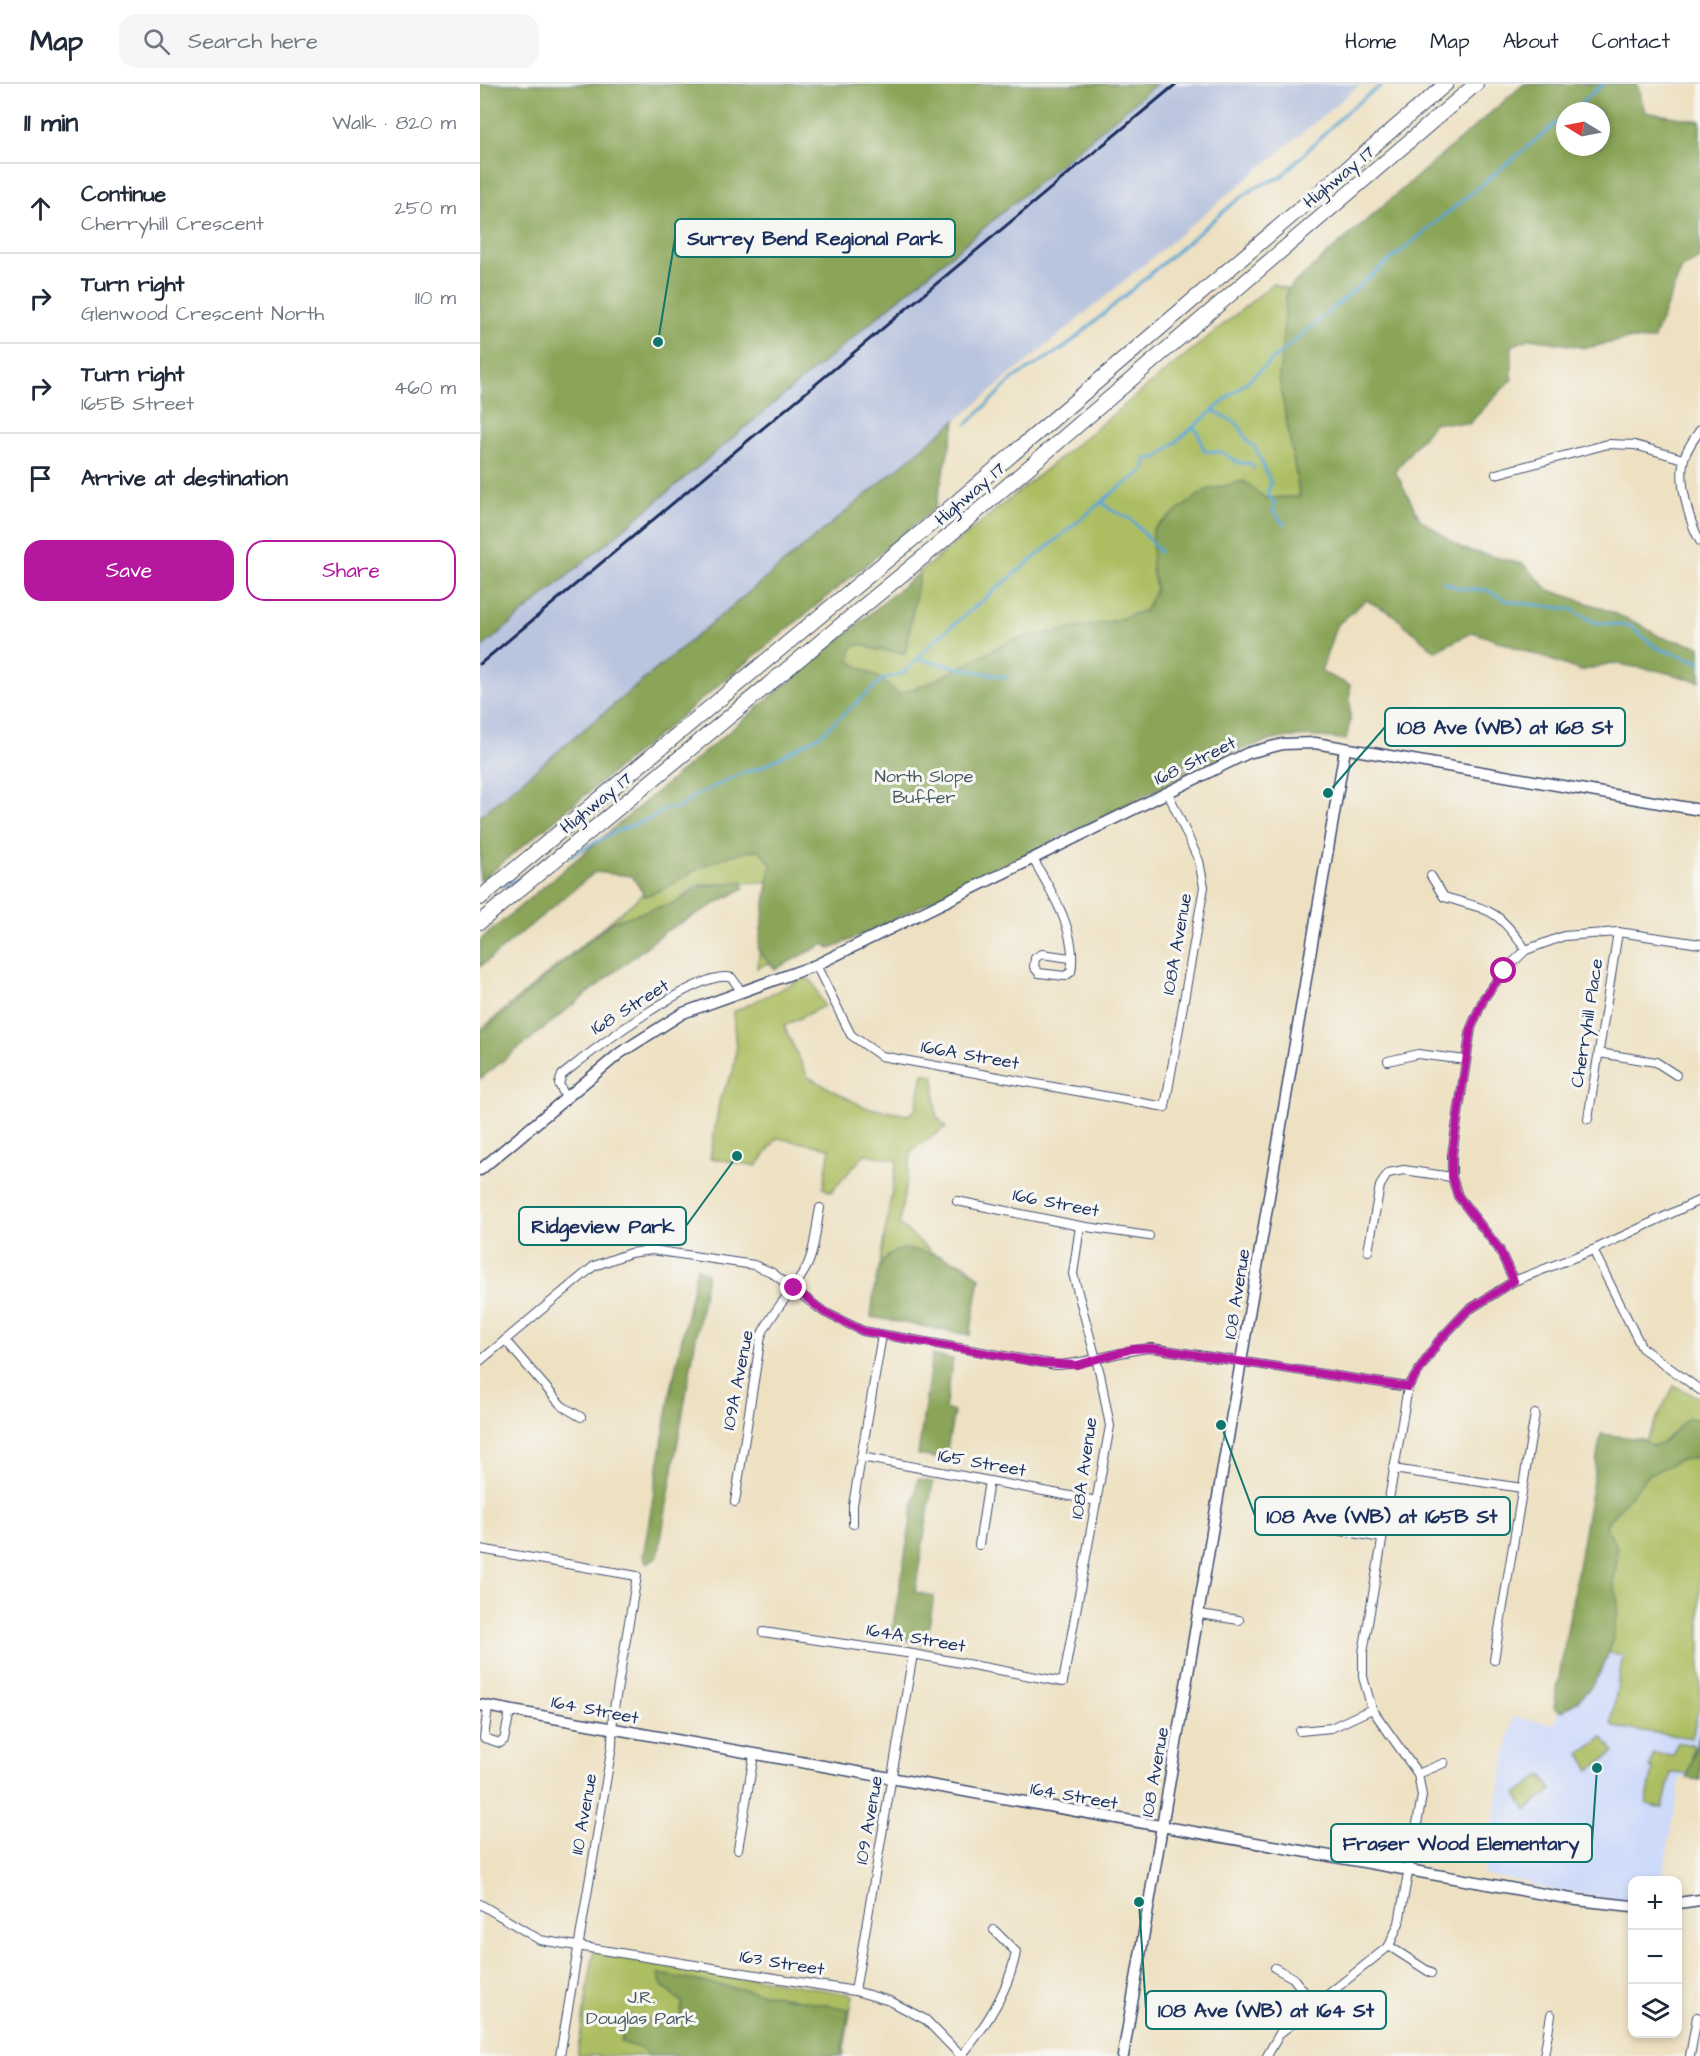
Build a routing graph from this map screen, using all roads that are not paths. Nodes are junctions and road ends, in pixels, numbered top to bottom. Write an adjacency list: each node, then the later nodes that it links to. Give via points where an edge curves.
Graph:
1 (1446, 84): 12 (highway, Highway 17, via 926,528)
2 (1476, 84): 13 (highway, Highway 17, via 938,545)
3 (1700, 430): 4 (street)
4 (1683, 459): 5 (street, via 1635,445 1608,444); 6 (street, via 1685,504)
5 (1496, 474)
6 (1700, 541)
7 (1345, 749): 8 (street, 168 Street, via 1315,743 1283,744 1248,753); 9 (street, 168 Street); 42 (street, 108 Avenue)
8 (1167, 793): 10 (street, 168 Street); 25 (street, 108A Avenue, via 1198,861 1204,887)
9 (1700, 810)
10 (1033, 859): 17 (street, via 1071,935); 18 (street, 168 Street)
11 (1431, 876): 16 (street, via 1444,897 1491,910)
12 (480, 898)
13 (480, 922)
14 (1618, 932): 15 (street); 16 (street, via 1564,936); 20 (street, Cherryhill Place)
15 (1700, 944)
16 (1526, 950): 22 (street, via 1484,998 1471,1028)
17 (1070, 958)
18 (816, 965): 19 (street, 168 Street); 25 (street, 166A Street, via 851,1035 881,1056)
19 (741, 991): 24 (street, 168 Street, via 683,1013 620,1053); 24 (street, 168 Street, via 732,978 717,977 643,1014 562,1075 559,1084)
20 (1599, 1053): 23 (street, via 1656,1062); 26 (street, Cherryhill Place)
21 (1388, 1060): 22 (street, via 1418,1053)
22 (1466, 1060): 28 (street)
23 (1676, 1076)
24 (566, 1098): 27 (street, 168 Street)
25 (1165, 1107)
26 (1588, 1119)
27 (480, 1170)
28 (1452, 1177): 35 (street, via 1404,1170 1388,1173 1380,1186); 36 (street, via 1458,1196 1499,1249)
29 (1700, 1200): 34 (street)
30 (957, 1201): 32 (street, 166 Street)
31 (820, 1208): 37 (street, 109A Avenue, via 807,1266)
32 (1080, 1226): 33 (street, 166 Street); 40 (street, 108A Avenue, via 1073,1274)
33 (1149, 1236)
34 (1593, 1250): 36 (street); 44 (street, via 1642,1348)
35 (1368, 1251)
36 (1514, 1281): 43 (street, via 1467,1311 1438,1342)
37 (794, 1288): 38 (street, via 847,1326); 39 (street, via 754,1265 672,1251 630,1253 594,1266); 52 (street, 109A Avenue, via 769,1318 761,1336)
38 (882, 1335): 40 (street, via 1042,1363 1077,1365); 47 (street)
39 (505, 1340): 41 (street); 46 (street, via 562,1406)
40 (1095, 1360): 42 (street, via 1132,1349 1152,1348); 51 (street, 108A Avenue, via 1110,1415)
41 (480, 1361)
42 (1243, 1362): 43 (street); 58 (street, 108 Avenue)
43 (1408, 1387): 48 (street)
44 (1700, 1390)
45 (1535, 1414): 50 (street)
46 (581, 1417)
47 (861, 1457): 49 (street, 165 Street); 53 (street)
48 (1392, 1469): 50 (street); 55 (street)
49 (989, 1481): 51 (street, 165 Street); 56 (street)
50 (1522, 1488): 62 (street)
51 (1097, 1501): 63 (street, 108A Avenue)
52 (735, 1502)
53 (853, 1524)
54 (1313, 1526): 55 (street)
55 (1382, 1538): 65 (street, via 1364,1653 1363,1677)
56 (979, 1545)
57 (480, 1549): 67 (street, 110 Avenue, via 637,1576)
58 (1200, 1614): 59 (street); 73 (street, 108 Avenue)
59 (1239, 1620)
60 (762, 1632): 61 (street, 164A Street)
61 (913, 1654): 63 (street, 164A Street); 72 (street, 109 Avenue)
62 (1494, 1660)
63 (1063, 1682)
64 (484, 1706): 66 (street, 164 Street); 66 (street, 164 Street, via 484,1738 500,1743)
65 (1372, 1709): 68 (street, via 1331,1728); 71 (street)
66 (510, 1711): 67 (street, 164 Street)
67 (613, 1731): 69 (street, 164 Street); 82 (street, 110 Avenue)
68 (1300, 1731)
69 (754, 1755): 72 (street, 164 Street); 74 (street)
70 (1444, 1763): 71 (street)
71 (1418, 1774): 75 (street, via 1422,1796)
72 (893, 1780): 73 (street, 164 Street); 85 (street, 109 Avenue)
73 (1162, 1829): 75 (street, 164 Street); 91 (street, 108 Avenue)
74 (738, 1849)
75 (1408, 1871): 79 (street, 164 Street); 81 (street, via 1399,1923)
76 (1700, 1900): 77 (street)
77 (1682, 1902)
78 (480, 1904): 82 (street, 163 Street, via 540,1940)
79 (1628, 1906)
80 (994, 1930): 90 (street, via 1016,1952 1012,1975 978,2037)
81 (1389, 1946): 84 (street); 86 (street)
82 (578, 1947): 85 (street, 163 Street); 89 (street, 110 Avenue)
83 (1275, 1968): 86 (street, via 1293,1978)
84 (1431, 1973)
85 (855, 1991): 90 (street, 163 Street, via 890,2001 926,2020)
86 (1314, 2004): 92 (street, via 1280,2033)
87 (1551, 2015): 93 (street)
88 (1697, 2017): 94 (street)
89 (560, 2056)
90 (961, 2056)
91 (1123, 2056)
92 (1267, 2056)
93 (1544, 2056)
94 (1690, 2056)

